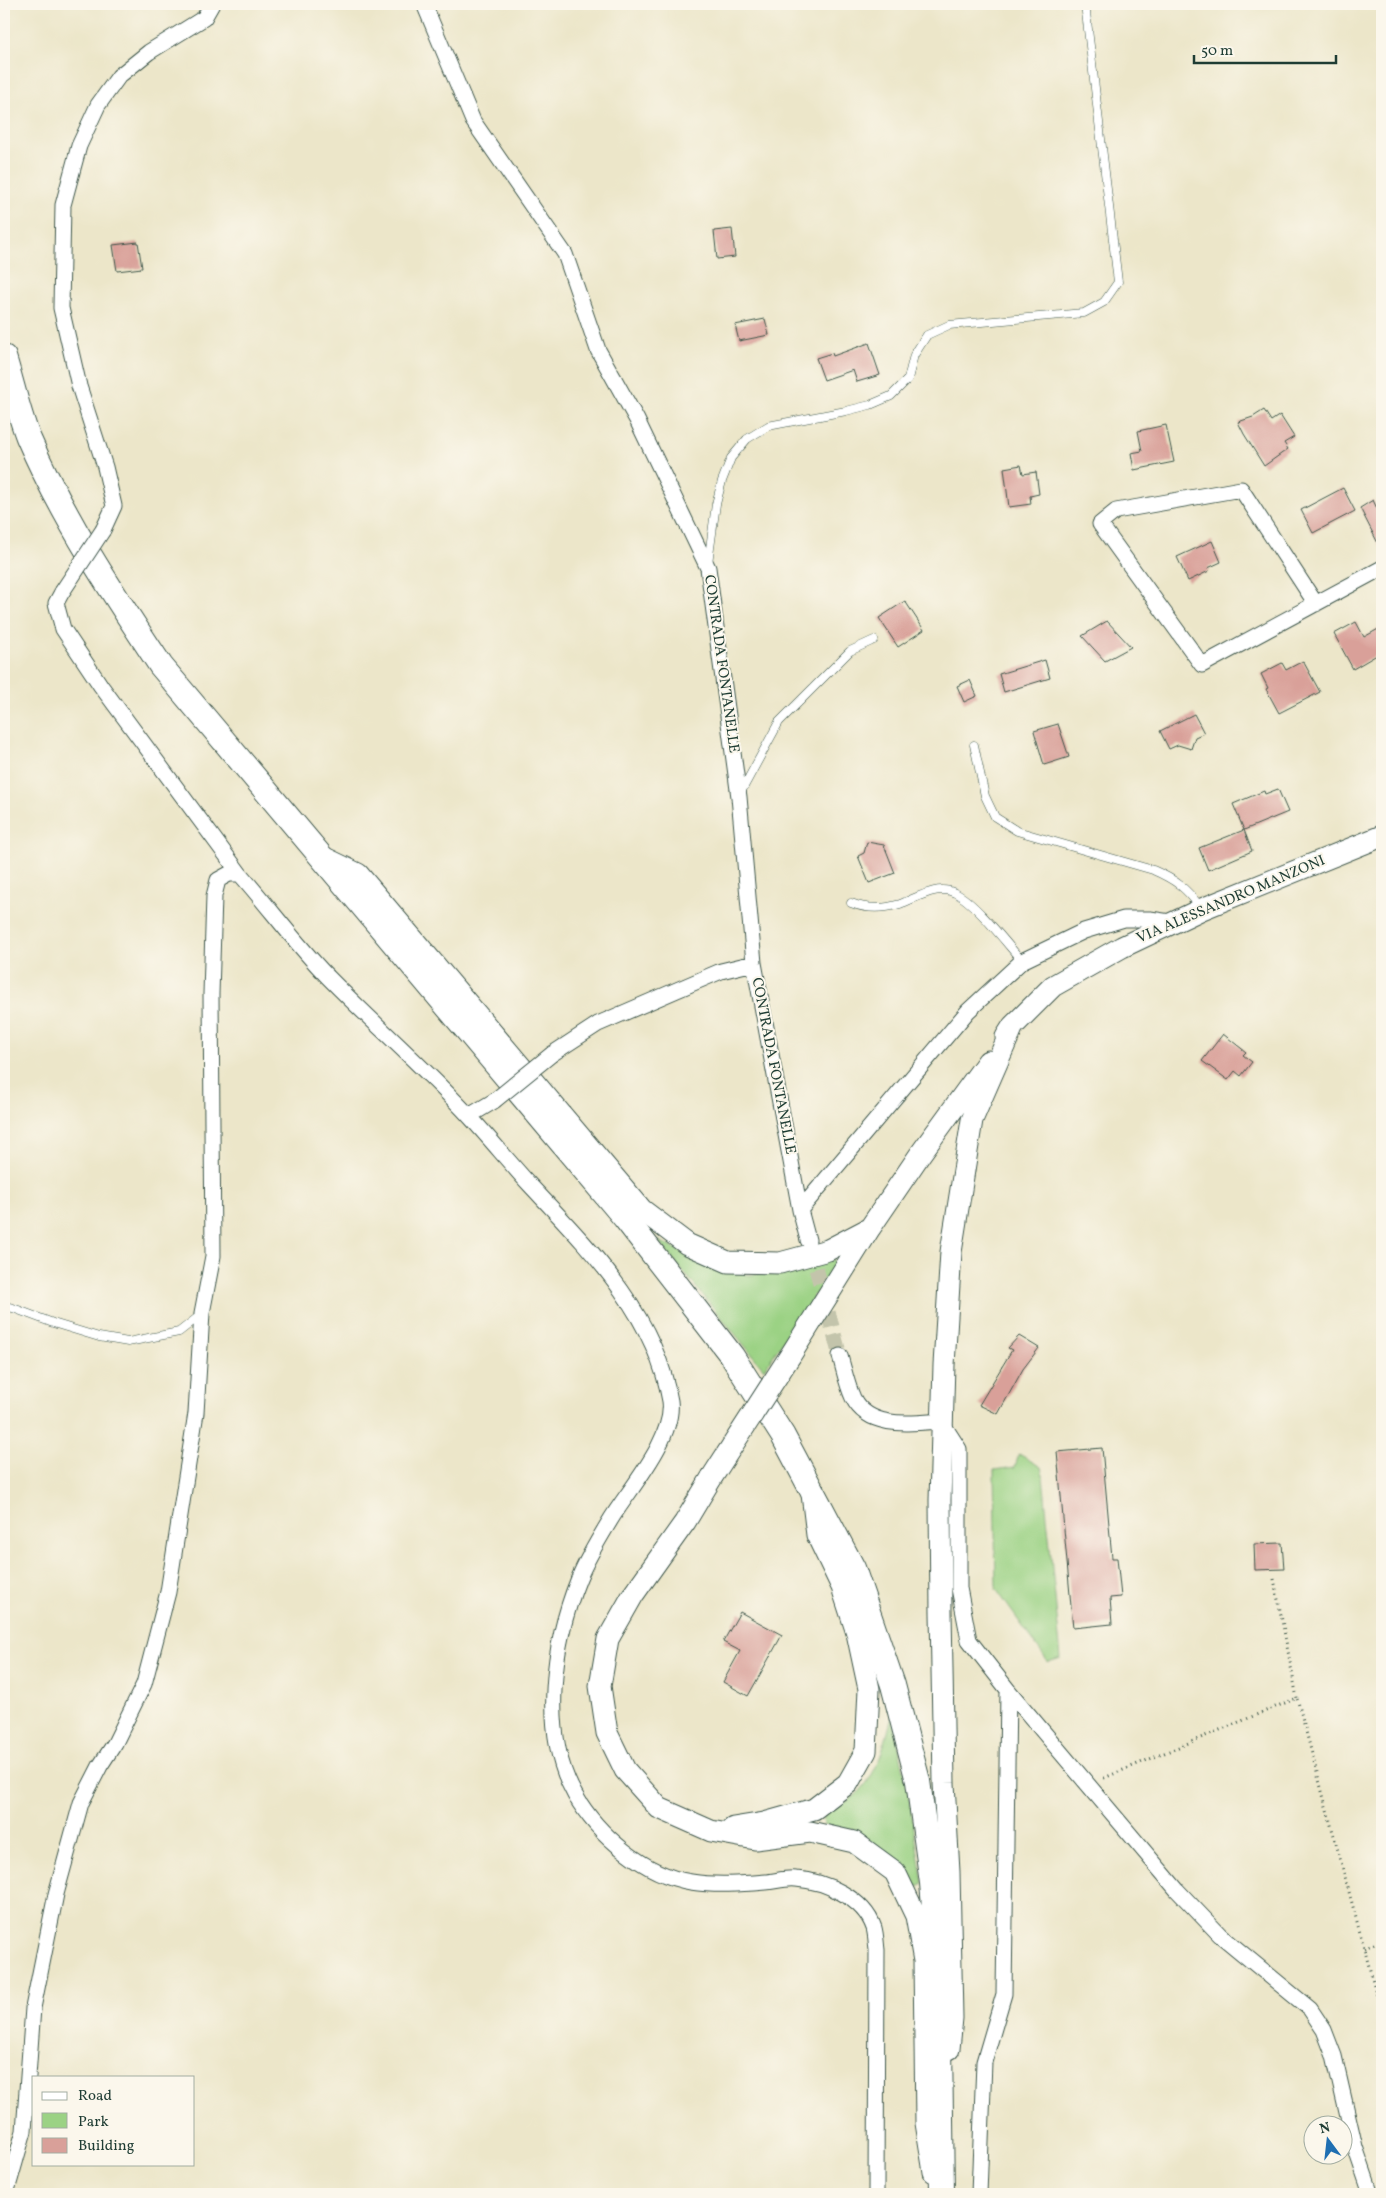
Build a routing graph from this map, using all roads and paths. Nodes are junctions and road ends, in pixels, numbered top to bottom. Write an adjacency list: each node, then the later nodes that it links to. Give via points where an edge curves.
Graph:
1 (212, 4): 13 (street, bridge, via 204,18 149,52 119,76 98,105 78,146 62,205 62,308 79,386 114,506 103,530 56,603 63,629 101,686)
2 (424, 4): 5 (street, CONTRADA FONTANELLE, via 473,121 564,254 598,350 637,420)
3 (1085, 4): 5 (lane, via 1118,282 1104,302 1084,313 949,325 927,335 914,355 908,379 891,396 846,411 768,426 747,439 731,458 722,481)
4 (4, 357): 12 (main road, via 28,435 60,506 118,603 161,666)
5 (708, 568): 10 (street, CONTRADA FONTANELLE)
6 (1382, 568): 7 (street)
7 (1316, 604): 7 (street, via 1202,665 1100,524 1116,511 1241,488)
8 (874, 640): 10 (lane, via 850,651 780,722)
9 (974, 745): 15 (lane, via 985,796 995,817 1017,831 1174,879)
10 (739, 797): 18 (street, CONTRADA FONTANELLE)
11 (1382, 836): 15 (main road, VIA ALESSANDRO MANZONI)
12 (323, 857): 22 (main road, via 358,874 642,1210 688,1244 728,1262 780,1263 828,1250); 28 (main road, via 625,1218 678,1286 732,1356 783,1436)
13 (240, 874): 20 (street, via 324,973); 25 (street, via 229,874 218,880 214,896 211,994 213,1256)
14 (851, 903): 17 (lane, via 864,908 898,904 936,890 954,892 977,910)
15 (1202, 909): 16 (main road, VIA ALESSANDRO MANZONI)
16 (1170, 922): 17 (street, via 1124,919 1084,931); 19 (main road, VIA ALESSANDRO MANZONI, via 1053,986)
17 (1022, 961): 21 (street, via 968,1011)
18 (754, 963): 20 (street, bridge, via 721,971 598,1024); 21 (street, CONTRADA FONTANELLE)
19 (1013, 1026): 22 (main road); 27 (main road, via 972,1120 951,1252)
20 (469, 1116): 39 (street, via 577,1235 638,1314 658,1356 671,1407 669,1424 657,1450 609,1522 579,1576 562,1634 554,1692 554,1726 560,1757 574,1793 593,1822 622,1850 654,1869 687,1882 719,1885 796,1879 832,1887 859,1905 874,1926 878,1950)
21 (800, 1210): 23 (street, CONTRADA FONTANELLE)
22 (870, 1228): 33 (main road, bridge, via 685,1522 633,1595 608,1639 600,1686 607,1733 625,1770 659,1808)
23 (808, 1240)
24 (4, 1306): 25 (lane, via 99,1337 128,1342 179,1332)
25 (202, 1313): 38 (street, via 196,1412 168,1592 144,1684 81,1803 59,1885 33,2008 24,2131)
26 (840, 1356): 27 (street, via 854,1399 870,1416 894,1424)
27 (941, 1421): 30 (street, via 959,1449 959,1588 969,1640); 37 (main road, via 943,1754 950,1872 952,2018)
28 (811, 1489): 33 (main road, via 817,1535 842,1587 858,1633 869,1688 866,1751 848,1783 814,1809 764,1823); 37 (main road, via 853,1568 893,1685 918,1781 939,1966)
29 (1274, 1578): 31 (path)
30 (1008, 1690): 32 (street); 42 (street, via 1004,1994 984,2062)
31 (1297, 1698): 32 (path); 35 (path)
32 (1088, 1785): 43 (street, via 1177,1890 1220,1934 1310,2009 1324,2030 1334,2056 1355,2147)
33 (711, 1832): 40 (main road, via 755,1839 810,1832 854,1842 895,1872 916,1916 924,1961 926,2123)
34 (1382, 1941): 35 (path)
35 (1364, 1948): 36 (path)
36 (1382, 2015)
37 (943, 2124): 41 (main road)
38 (6, 2194)
39 (876, 2194)
40 (938, 2194)
41 (942, 2194)
42 (980, 2194)
43 (1371, 2194)

